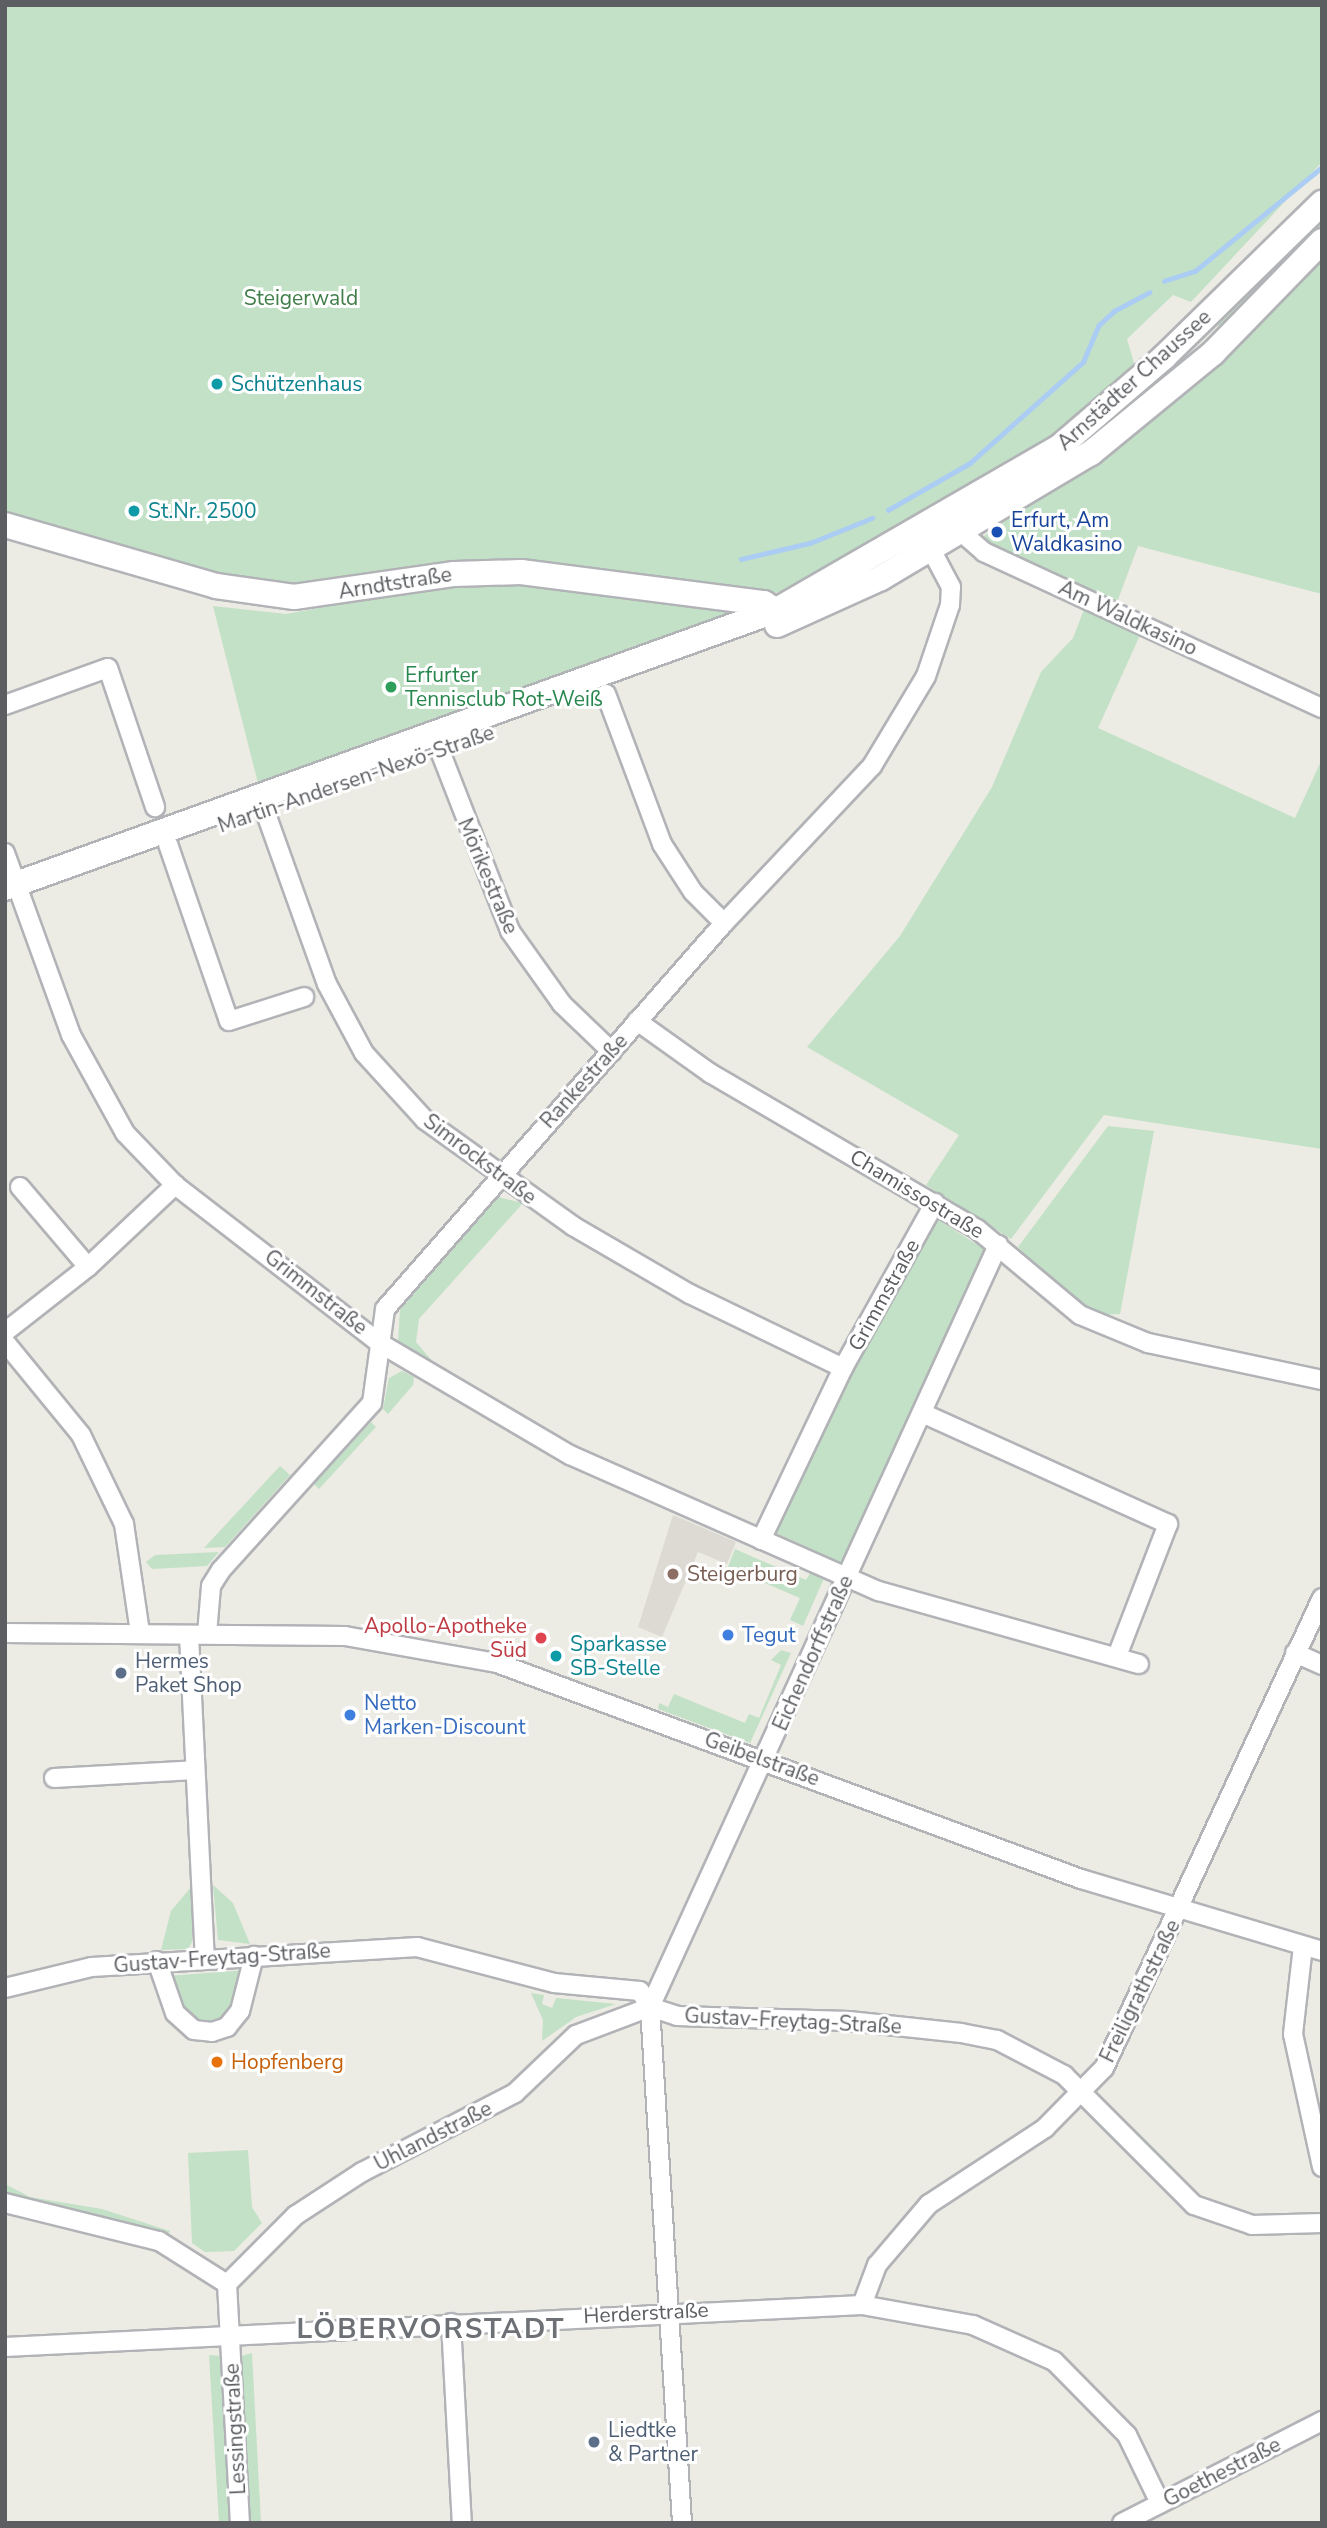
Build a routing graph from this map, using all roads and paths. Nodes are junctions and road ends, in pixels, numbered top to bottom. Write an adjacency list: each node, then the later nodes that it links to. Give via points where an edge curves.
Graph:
1 (1322, 203): 3 (main road, Arnstädter Chaussee, via 1083,428)
2 (1322, 241): 6 (main road, Arnstädter Chaussee, via 1213,353 1139,415 1032,493)
3 (945, 515): 5 (main road, Arnstädter Chaussee); 6 (street, Am Waldkasino)
4 (5, 525): 8 (main road, Arndtstraße, via 216,586 294,597 454,574 522,572)
5 (920, 528): 7 (street, Rankestraße); 8 (main road, Arnstädter Chaussee)
6 (961, 534): 7 (main road, Arnstädter Chaussee); 11 (street, Am Waldkasino, via 984,552)
7 (932, 550): 8 (main road, Arnstädter Chaussee); 18 (street, Rankestraße, via 951,587 926,676 872,766)
8 (780, 616): 9 (main road, Martin-Andersen-Nexö-Straße); 17 (main road, Martin-Andersen-Nexö-Straße)
9 (606, 694): 12 (main road, Martin-Andersen-Nexö-Straße); 18 (street, via 662,845 693,892)
10 (5, 705): 13 (street, via 108,668)
11 (1322, 708)
12 (440, 751): 14 (main road, Martin-Andersen-Nexö-Straße); 21 (street, Mörikestraße, via 510,931 562,1004)
13 (155, 807)
14 (265, 811): 15 (main road, Martin-Andersen-Nexö-Straße); 22 (street, Simrockstraße, via 327,984 364,1053 425,1120)
15 (168, 844): 17 (main road, Martin-Andersen-Nexö-Straße); 19 (street, via 229,1021)
16 (5, 853): 17 (street, Grimmstraße)
17 (12, 891): 23 (street, Grimmstraße, via 92,1080 125,1133)
18 (724, 923): 20 (street, Rankestraße)
19 (304, 997)
20 (637, 1021): 21 (street, Rankestraße); 25 (street, Chamissostraße, via 710,1073)
21 (612, 1052): 22 (street, Rankestraße)
22 (498, 1177): 30 (street, Rankestraße, via 385,1309); 31 (street, Simrockstraße, via 690,1294)
23 (176, 1185): 27 (street); 30 (street, Grimmstraße)
24 (20, 1187): 27 (street)
25 (935, 1203): 26 (street, Chamissostraße); 31 (street, Grimmstraße)
26 (998, 1245): 32 (street, Chamissostraße, via 1047,1292 1110,1330); 33 (street, Eichendorffstraße)
27 (88, 1267): 28 (street)
28 (5, 1332)
29 (5, 1342): 38 (street, via 81,1436 124,1524)
30 (379, 1342): 34 (street, Grimmstraße, via 570,1455); 39 (street, Rankestraße, via 380,1377 364,1415 220,1570)
31 (843, 1368): 34 (street, Grimmstraße)
32 (1322, 1380)
33 (922, 1413): 35 (street, Eichendorffstraße); 41 (street, via 1168,1524)
34 (761, 1540): 35 (street, Grimmstraße)
35 (847, 1577): 41 (street, Grimmstraße, via 975,1620); 44 (street, Eichendorffstraße)
36 (1322, 1598): 40 (street, Freiligrathstraße)
37 (5, 1633): 38 (street, Geibelstraße)
38 (140, 1633): 39 (street, Geibelstraße)
39 (198, 1634): 44 (street, Geibelstraße, via 345,1636 426,1646 497,1663); 45 (street, Rankestraße)
40 (1296, 1653): 43 (street); 47 (street, Freiligrathstraße)
41 (1117, 1656): 42 (street, Grimmstraße)
42 (1139, 1664)
43 (1322, 1665)
44 (766, 1760): 47 (street, Geibelstraße); 54 (street, Eichendorffstraße)
45 (195, 1770): 46 (street); 51 (street, Rankestraße)
46 (54, 1778)
47 (1178, 1912): 48 (street, Geibelstraße); 55 (street, Freiligrathstraße, via 1121,2038)
48 (1303, 1946): 49 (street, Geibelstraße); 56 (street, via 1293,2034)
49 (1322, 1951)
50 (254, 1956): 51 (street, Gustav-Freytag-Straße); 52 (street, via 252,1977 234,2020 202,2032 175,2013); 54 (street, Gustav-Freytag-Straße, via 417,1947 554,1983 640,1991)
51 (205, 1958): 52 (street, Gustav-Freytag-Straße)
52 (157, 1961): 53 (street, Gustav-Freytag-Straße, via 63,1972)
53 (5, 1988)
54 (650, 2007): 55 (street, Gustav-Freytag-Straße, via 703,2018 849,2021 997,2040 1054,2068); 59 (street, Uhlandstraße, via 576,2035 515,2092 307,2208); 61 (street)
55 (1083, 2096): 58 (street, Gustav-Freytag-Straße, via 1194,2205 1252,2225); 60 (street, Freiligrathstraße, via 929,2204 877,2265)
56 (1322, 2168)
57 (5, 2203): 59 (street, via 159,2241)
58 (1322, 2222)
59 (227, 2284): 63 (street, Lessingstraße)
60 (863, 2305): 61 (street, Herderstraße); 66 (street, Herderstraße, via 973,2325 1055,2361 1127,2435)
61 (671, 2311): 62 (street, Herderstraße); 69 (street)
62 (451, 2323): 63 (street, Herderstraße); 68 (street)
63 (229, 2335): 64 (street, Herderstraße); 67 (street, Lessingstraße)
64 (5, 2347)
65 (1322, 2421): 66 (street, Goethestraße)
66 (1160, 2503): 70 (street, Goethestraße)
67 (240, 2523)
68 (461, 2523)
69 (682, 2523)
70 (1122, 2523)

